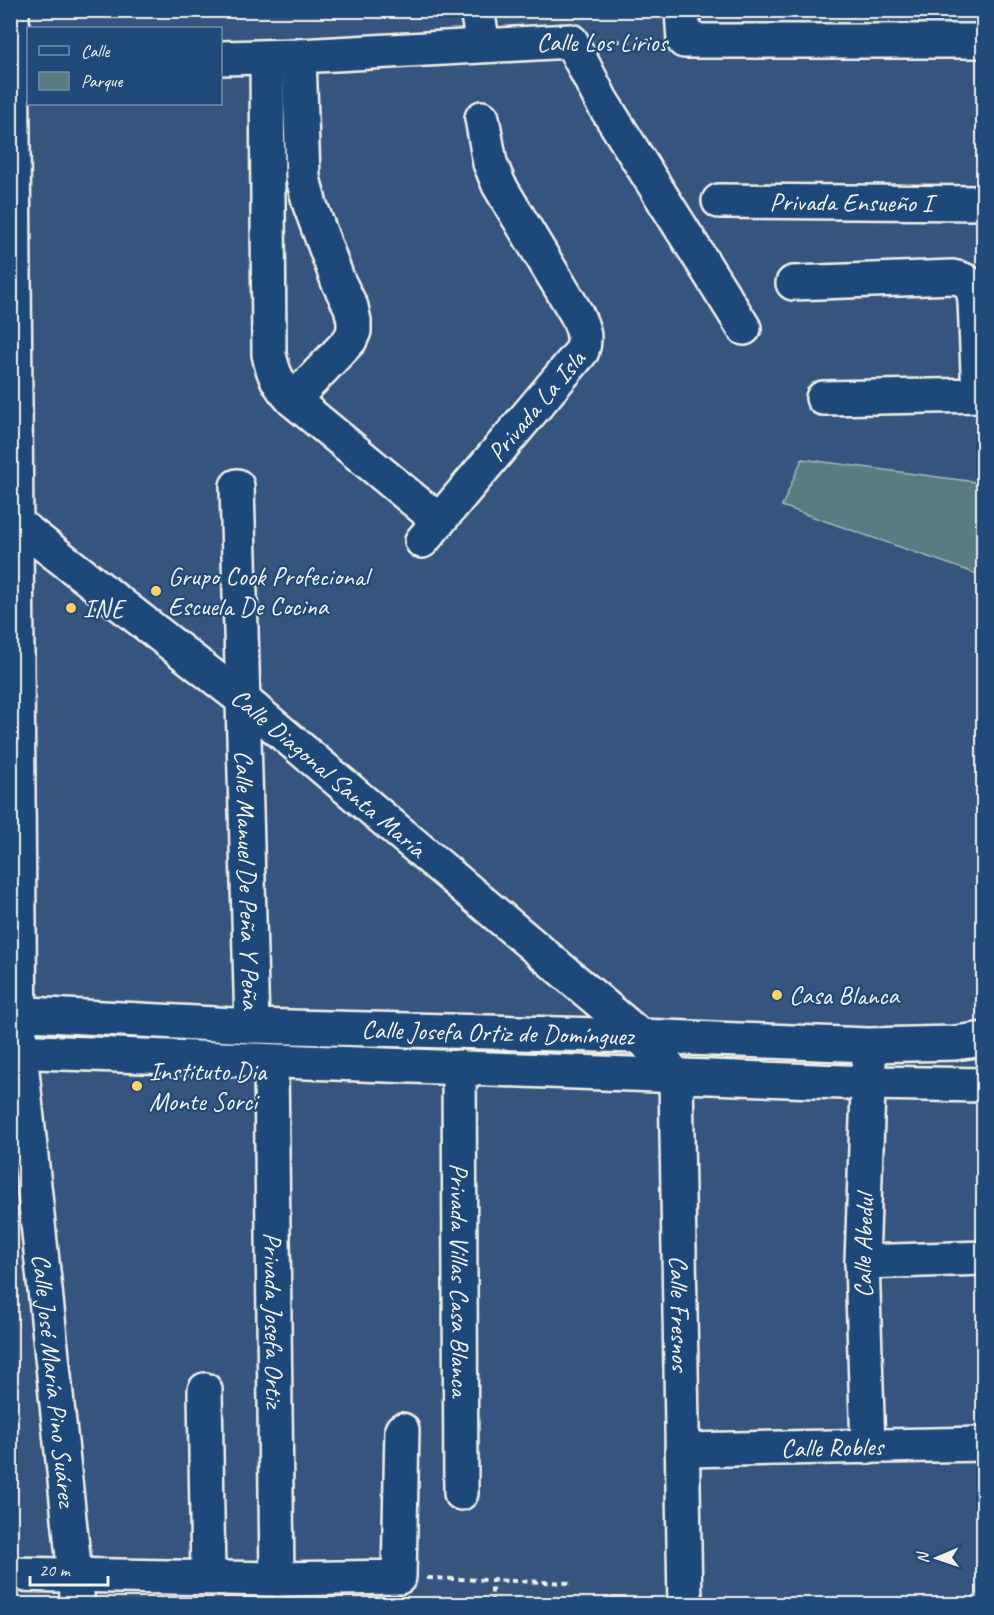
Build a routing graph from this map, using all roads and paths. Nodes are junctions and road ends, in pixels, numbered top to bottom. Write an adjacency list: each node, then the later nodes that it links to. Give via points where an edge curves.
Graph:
1 (12, 10): 10 (street, Calle José María Pino Suárez)
2 (477, 10): 6 (street)
3 (683, 26): 4 (path, Calle Los Lirios); 5 (street, Calle Los Lirios)
4 (571, 41): 6 (street, Calle Los Lirios); 17 (street, via 601,100)
5 (984, 42)
6 (483, 44): 7 (street, Calle Los Lirios)
7 (299, 56): 8 (street, Calle Los Lirios); 12 (street)
8 (267, 57): 9 (street, Calle Los Lirios); 13 (street, Privada La Isla)
9 (222, 58)
10 (20, 63): 22 (street, Calle José María Pino Suárez)
11 (482, 118): 20 (street, Privada La Isla, via 490,163 499,185 576,313 585,334 582,351 430,531)
12 (301, 159): 13 (street); 20 (street, via 310,205 351,307 354,331)
13 (267, 162): 20 (street, Privada La Isla, via 269,354 275,378)
14 (719, 201): 15 (street, Privada Ensueño I)
15 (984, 203)
16 (793, 283): 18 (street, via 954,277 969,282 975,301)
17 (744, 328)
18 (981, 395): 19 (street)
19 (823, 398)
20 (293, 400)
21 (237, 486): 23 (street, Calle Manuel De Peña Y Peña)
22 (14, 520): 23 (street, Calle Diagonal Santa María); 24 (street, Calle José María Pino Suárez)
23 (242, 699): 25 (street, Calle Manuel De Peña Y Peña); 26 (street, Calle Diagonal Santa María)
24 (15, 1014): 25 (street, Calle Josefa Ortiz de Domínguez); 29 (street, Calle José María Pino Suárez)
25 (252, 1026): 26 (street, Calle Josefa Ortiz de Domínguez)
26 (640, 1036): 28 (street, Calle Josefa Ortiz de Domínguez); 32 (street)
27 (984, 1039): 28 (street, Calle Josefa Ortiz de Domínguez)
28 (868, 1045): 33 (street, Calle Abedul)
29 (15, 1052): 30 (street, Calle Josefa Ortiz de Domínguez); 49 (street, Calle José María Pino Suárez)
30 (271, 1062): 31 (street, Calle Josefa Ortiz de Domínguez); 46 (street, Privada Josefa Ortiz)
31 (459, 1067): 32 (street, Calle Josefa Ortiz de Domínguez); 42 (street, Privada Villas Casa Blanca)
32 (676, 1075): 33 (street, Calle Josefa Ortiz de Domínguez); 41 (street, Calle Fresnos)
33 (869, 1083): 34 (street, Calle Josefa Ortiz de Domínguez); 36 (street, Calle Abedul)
34 (984, 1085)
35 (984, 1258): 36 (street)
36 (862, 1262): 40 (street, Calle Abedul)
37 (205, 1390): 45 (street)
38 (402, 1430): 44 (street)
39 (984, 1444): 40 (street, Calle Robles)
40 (868, 1447): 41 (street, Calle Robles)
41 (682, 1450): 51 (street, Calle Fresnos)
42 (461, 1493)
43 (10, 1574): 49 (street)
44 (399, 1577): 46 (street); 47 (path)
45 (208, 1578): 46 (street); 49 (street)
46 (277, 1579)
47 (492, 1581): 48 (path); 50 (path)
48 (573, 1583)
49 (76, 1589)
50 (492, 1605)
51 (686, 1605)

